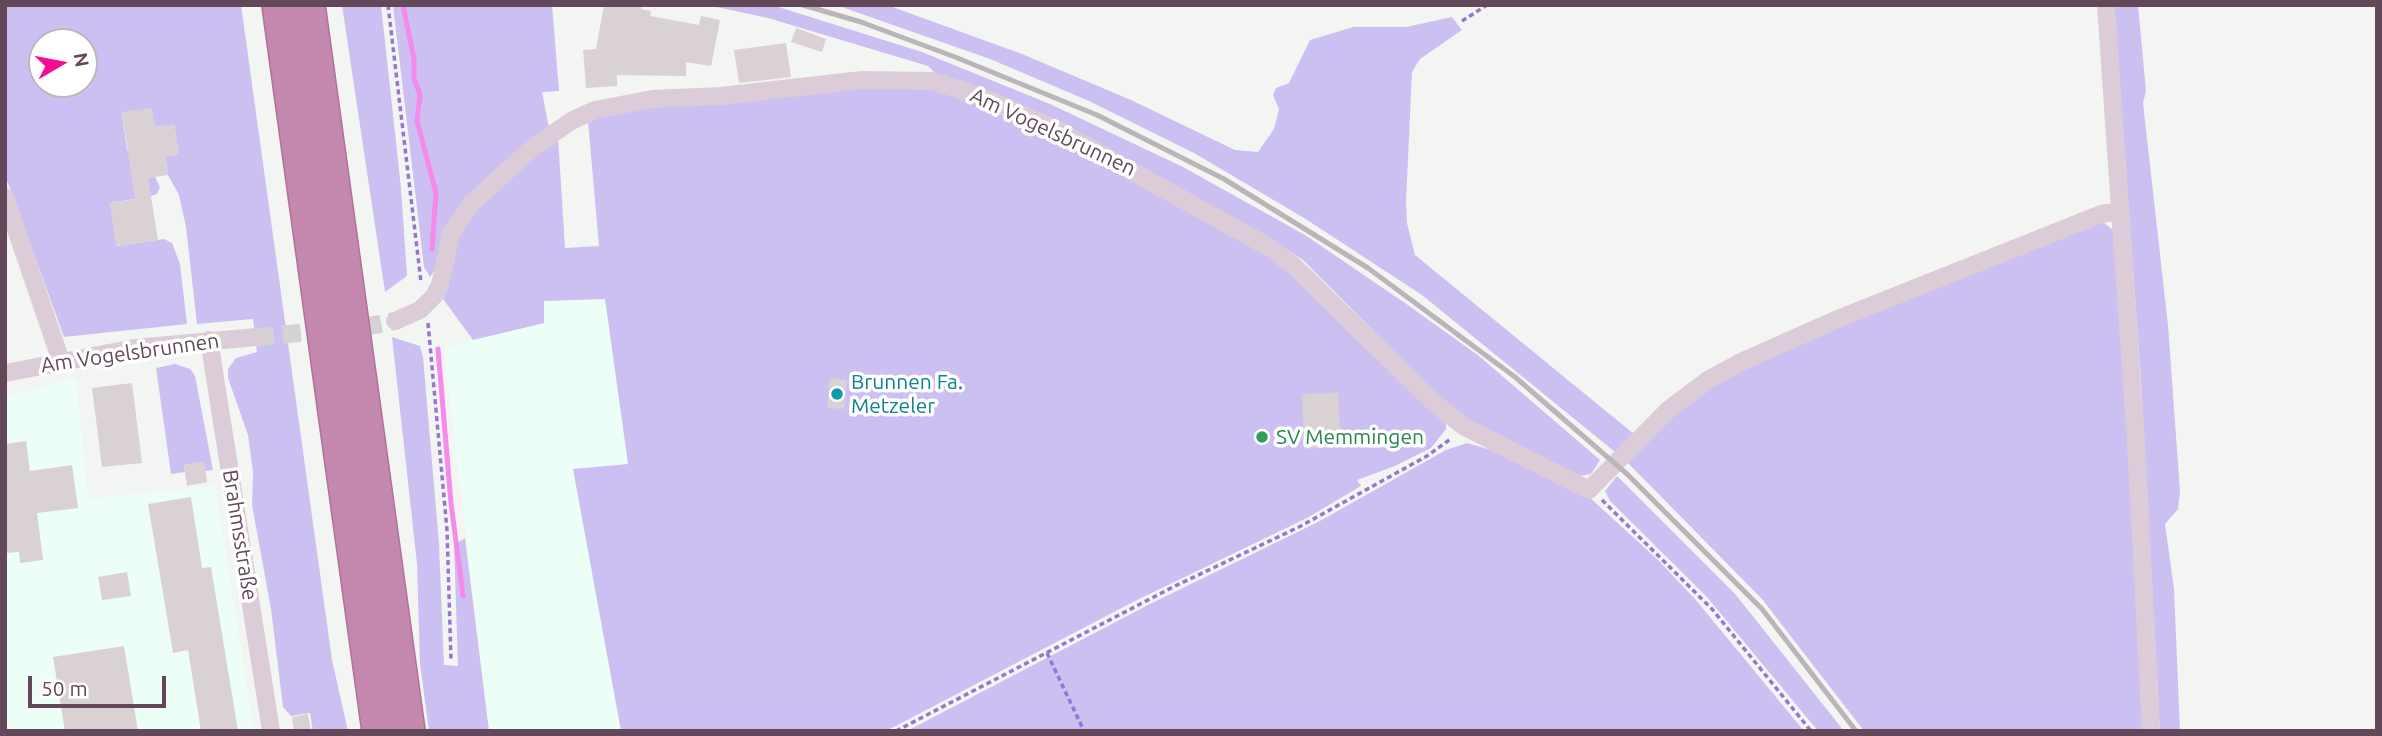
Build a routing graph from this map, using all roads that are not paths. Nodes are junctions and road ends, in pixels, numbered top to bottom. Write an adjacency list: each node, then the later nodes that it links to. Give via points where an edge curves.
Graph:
1 (279, 5): 12 (highway)
2 (308, 5): 13 (highway)
3 (2106, 5): 5 (street)
4 (5, 197): 9 (street)
5 (2121, 211): 6 (street, Am Vogelsbrunnen, via 2101,214 1741,362 1668,410 1589,490 1463,426 1293,265 1267,246 1067,135 995,102 932,81 862,80 652,99 595,110 530,150 461,215 450,233 440,285 429,303); 14 (street)
6 (395, 321)
7 (256, 337): 8 (street, Am Vogelsbrunnen)
8 (209, 340): 9 (street, Am Vogelsbrunnen); 11 (street, Brahmsstraße)
9 (61, 361): 10 (street, Am Vogelsbrunnen)
10 (5, 373)
11 (271, 731)
12 (379, 731)
13 (408, 731)
14 (2151, 731)

